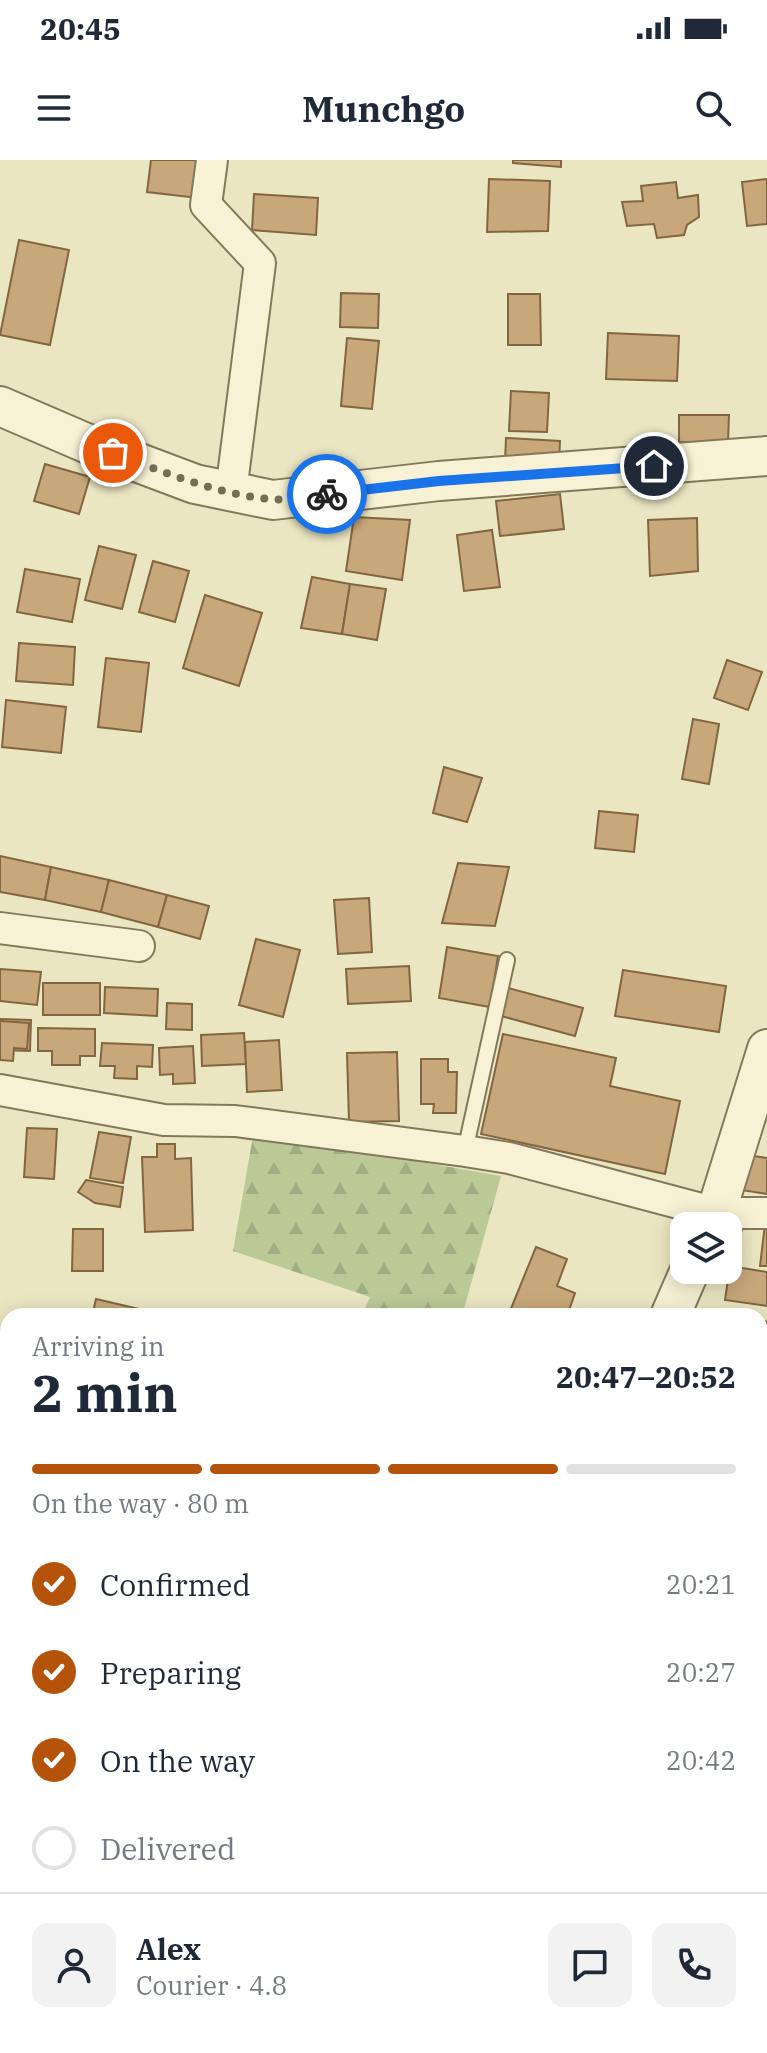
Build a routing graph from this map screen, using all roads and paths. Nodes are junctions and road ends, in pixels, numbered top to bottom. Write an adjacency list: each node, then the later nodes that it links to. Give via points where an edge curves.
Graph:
1 (212, 160): 4 (street, via 206,205 260,263)
2 (0, 406): 4 (street, via 195,484)
3 (767, 456): 4 (street, via 439,481 273,500)
4 (231, 492)
5 (0, 928): 6 (street)
6 (139, 946)
7 (507, 960): 10 (lane)
8 (767, 1049): 12 (street)
9 (0, 1090): 10 (street, via 164,1120 235,1121)
10 (465, 1151): 11 (street, via 509,1158)
11 (690, 1212)
12 (715, 1212)
13 (767, 1213): 14 (street)
14 (742, 1216)
15 (684, 1284): 16 (street)
16 (673, 1308)

